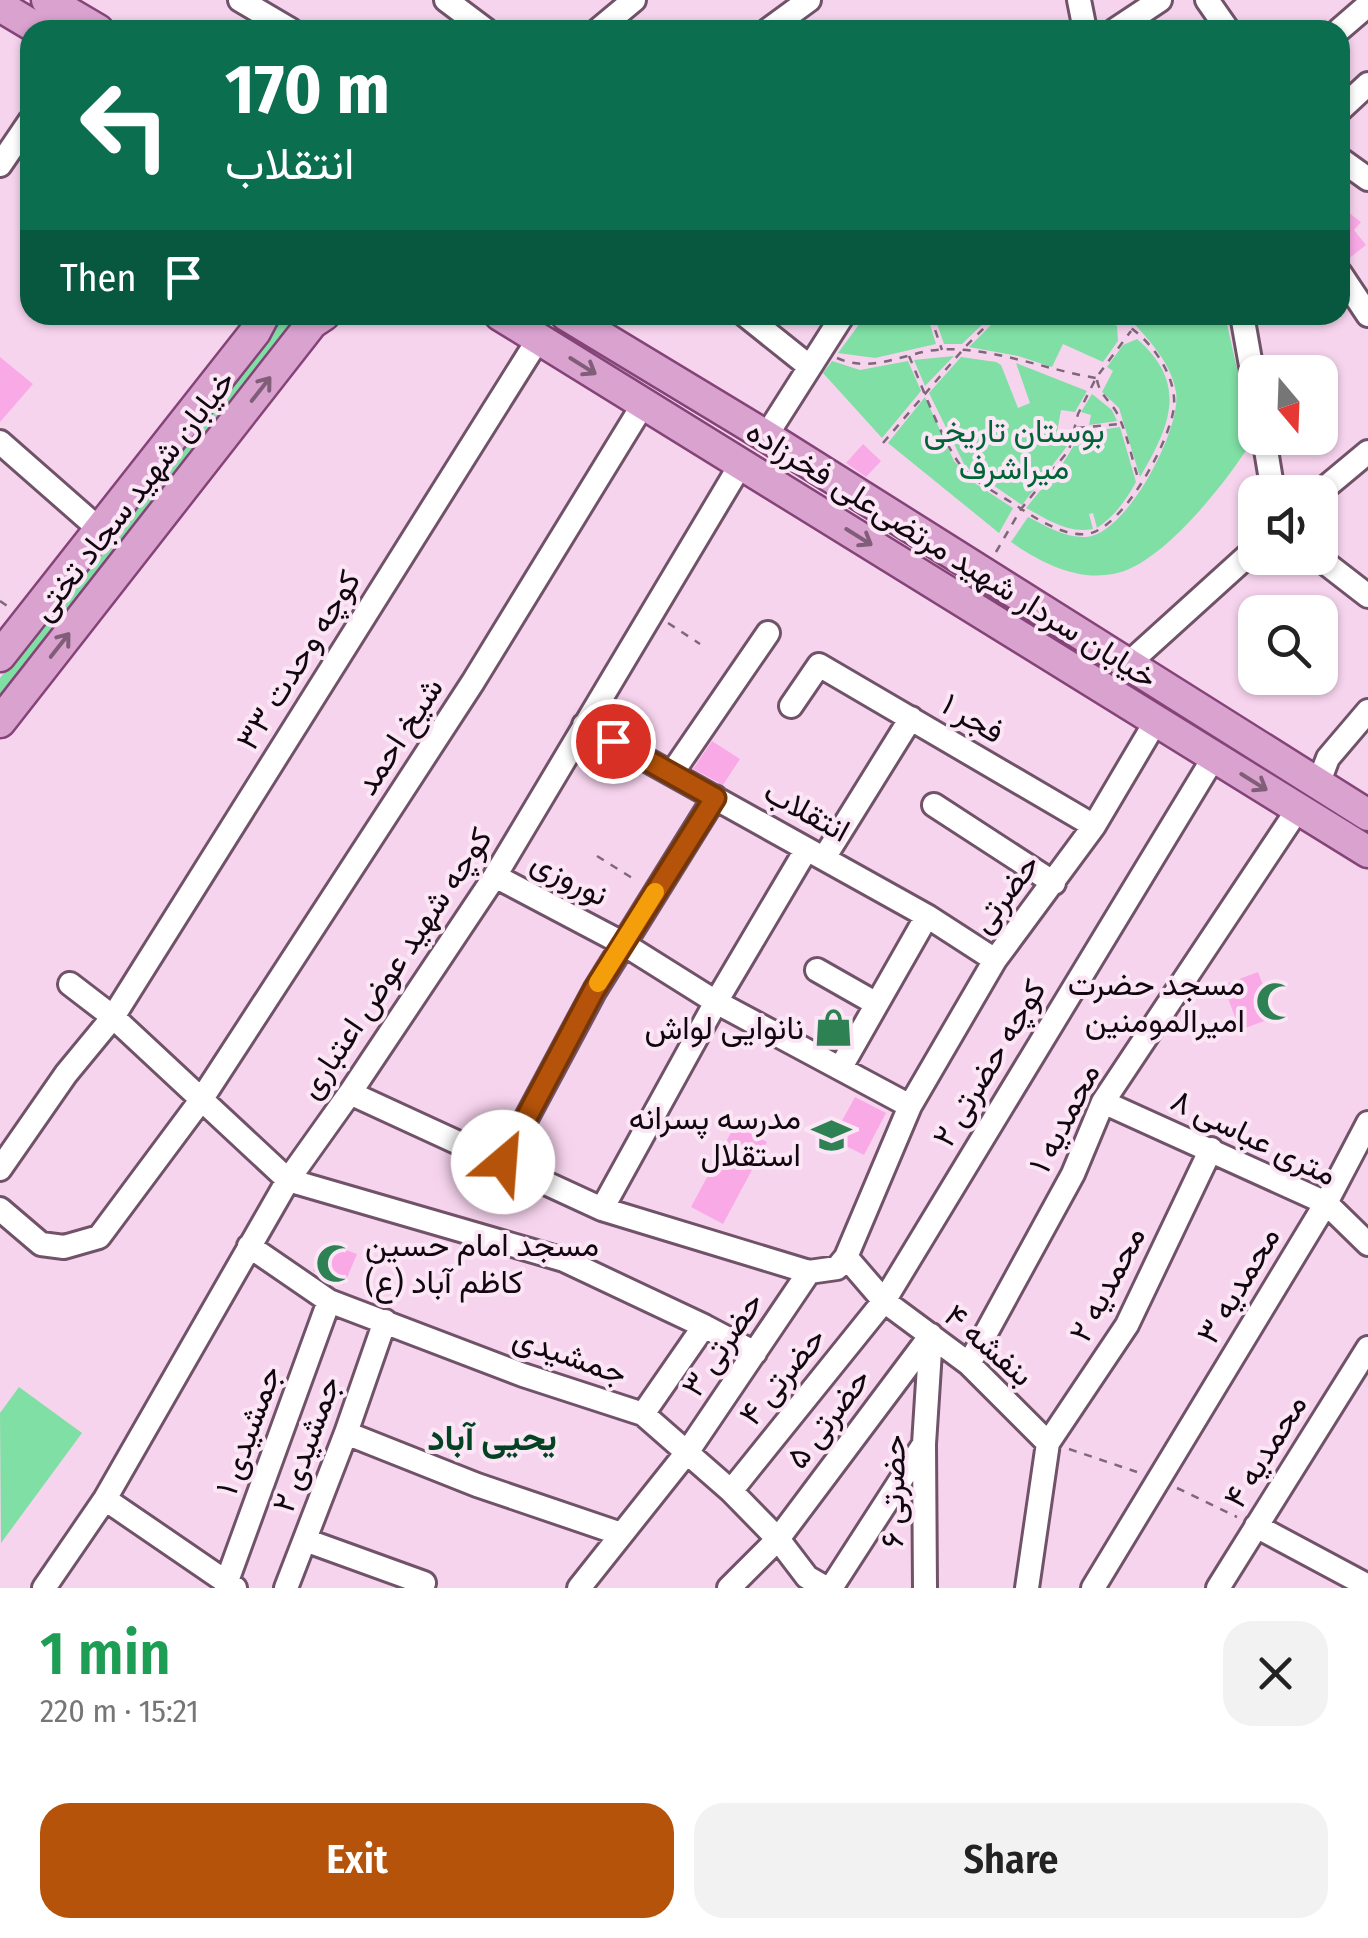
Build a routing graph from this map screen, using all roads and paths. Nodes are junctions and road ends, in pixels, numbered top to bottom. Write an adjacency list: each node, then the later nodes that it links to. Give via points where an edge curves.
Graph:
1 (240, 0): 8 (street)
2 (634, 0): 10 (street)
3 (809, 0): 11 (street)
4 (1160, 0): 12 (street)
5 (449, 1): 9 (street)
6 (0, 6): 7 (main road)
7 (23, 20)
8 (274, 20)
9 (473, 20)
10 (610, 20)
11 (782, 20)
12 (1130, 20)
13 (1350, 288): 14 (street)
14 (1368, 315)
15 (259, 325): 46 (main road, خیابان شهید سجاد تختی)
16 (312, 325): 60 (main road, خیابان شهید سجاد تختی, one-way to 16)
17 (517, 325): 26 (main road, خیابان سردار شهید مرتضی‌علی فخرزاده)
18 (583, 325): 38 (main road, خیابان سردار شهید مرتضی‌علی فخرزاده)
19 (758, 325): 32 (street)
20 (837, 325): 32 (street)
21 (933, 325): 27 (path)
22 (987, 325): 28 (path)
23 (1126, 325): 25 (path)
24 (1244, 325): 29 (street)
25 (1132, 330): 33 (path); 44 (path, via 1160,361 1174,398 1162,442)
26 (539, 338): 35 (main road, خیابان سردار شهید مرتضی‌علی فخرزاده, one-way to 35); 83 (street, کوچه وحدت ۳۳)
27 (942, 350): 28 (path); 30 (path)
28 (962, 351): 33 (path); 34 (path)
29 (1249, 355)
30 (909, 356): 31 (path, via 862,364); 34 (path)
31 (835, 357)
32 (810, 367): 38 (street)
33 (1096, 378): 36 (path); 37 (path)
34 (926, 392): 40 (path); 45 (path, via 962,467)
35 (644, 403): 42 (main road, خیابان سردار شهید مرتضی‌علی فخرزاده); 86 (street, شیخ احمد, via 473,682)
36 (1122, 424): 37 (path); 44 (path)
37 (1076, 428): 45 (path, via 1069,450)
38 (766, 436): 55 (main road, خیابان سردار شهید مرتضی‌علی فخرزاده)
39 (0, 442): 46 (street)
40 (883, 443)
41 (1368, 452): 43 (street)
42 (742, 464): 51 (street, کوچه شهید عوض اعتباری); 59 (main road, خیابان سردار شهید مرتضی‌علی فخرزاده, one-way to 59)
43 (1338, 477)
44 (1140, 484): 45 (path, via 1122,511 1090,534 1062,530)
45 (1022, 509): 47 (path)
46 (100, 529): 54 (main road, خیابان شهید سجاد تختی)
47 (1003, 541)
48 (1238, 564): 55 (street)
49 (1338, 573): 50 (street)
50 (1368, 596)
51 (652, 613): 53 (path); 61 (street, کوچه شهید عوض اعتباری)
52 (768, 633): 63 (street)
53 (700, 644)
54 (0, 656)
55 (1128, 664): 64 (main road, خیابان سردار شهید مرتضی‌علی فخرزاده)
56 (791, 706): 58 (street, فجر ۱, via 819,665)
57 (1368, 711): 64 (street, via 1328,758)
58 (912, 718): 69 (street, فجر ۱); 71 (street)
59 (1156, 721): 62 (main road, خیابان سردار شهید مرتضی‌علی فخرزاده); 69 (street, حضرتی)
60 (0, 722)
61 (584, 725): 63 (street, انتقلاب); 73 (street, کوچه شهید عوض اعتباری)
62 (1214, 757): 67 (main road, خیابان سردار شهید مرتضی‌علی فخرزاده, one-way to 67); 101 (street, کوچه حضرتی ۲)
63 (672, 773): 65 (street, انتقلاب)
64 (1318, 784): 67 (main road); 68 (main road, خیابان سردار شهید مرتضی‌علی فخرزاده)
65 (715, 798): 71 (street, انتقلاب); 75 (street)
66 (934, 805): 74 (street)
67 (1298, 809): 70 (main road, خیابان سردار شهید مرتضی‌علی فخرزاده); 87 (street, محمدیه ۱)
68 (1368, 815)
69 (1094, 826): 74 (street, حضرتی)
70 (1368, 852)
71 (815, 854): 76 (street, انتقلاب); 81 (street)
72 (597, 856): 75 (path)
73 (495, 876): 77 (street, نوروزی); 85 (street, کوچه شهید عوض اعتباری)
74 (1054, 883): 78 (street, حضرتی)
75 (655, 892): 77 (street)
76 (928, 916): 78 (street, انتقلاب); 82 (street)
77 (622, 943): 81 (street, نوروزی); 91 (street)
78 (995, 960): 88 (street, حضرتی)
79 (817, 970): 82 (street)
80 (70, 984): 83 (street)
81 (716, 1002): 84 (street, نوروزی); 96 (street)
82 (875, 1003): 84 (street)
83 (113, 1017): 86 (street); 92 (street, کوچه وحدت ۳۳)
84 (841, 1067): 88 (street, نوروزی)
85 (350, 1093): 91 (street); 93 (street, کوچه شهید عوض اعتباری)
86 (201, 1100): 93 (street); 95 (street, شیخ احمد, via 98,1237 41,1244)
87 (1102, 1102): 90 (street, ۸ متری عباسی); 108 (street, محمدیه ۱, via 1073,1174)
88 (910, 1106): 99 (street, حضرتی)
89 (1368, 1123): 94 (street, محمدیه ۳)
90 (1211, 1149): 94 (street, ۸ متری عباسی); 111 (street, محمدیه ۲, via 1127,1324)
91 (503, 1162): 96 (street)
92 (0, 1169)
93 (288, 1180): 98 (street, کوچه شهید عوض اعتباری); 104 (street, via 564,1260)
94 (1326, 1203): 97 (street, ۸ متری عباسی); 131 (street, محمدیه ۳)
95 (0, 1209)
96 (602, 1209): 100 (street)
97 (1368, 1244)
98 (249, 1246): 102 (street, جمشیدی); 115 (street, کوچه شهید عوض اعتباری)
99 (846, 1257): 100 (street, via 837,1268); 101 (street, بنفشه ۴)
100 (810, 1272): 107 (street, حضرتی ۳)
101 (884, 1300): 105 (street, بنفشه ۴); 114 (street, حضرتی ۴)
102 (330, 1301): 103 (street, جمشیدی); 122 (street, جمشیدی ۱)
103 (385, 1321): 109 (street, جمشیدی); 110 (street, جمشیدی ۲)
104 (704, 1326): 107 (street); 109 (street)
105 (931, 1336): 108 (street, بنفشه ۴); 112 (street, حضرتی ۶); 118 (street, حضرتی ۵)
106 (1368, 1348): 116 (street, محمدیه ۴)
107 (755, 1353): 113 (street, حضرتی ۳)
108 (969, 1364): 111 (street, بنفشه ۴)
109 (643, 1414): 113 (street, جمشیدی)
110 (346, 1433): 117 (street); 119 (street, جمشیدی ۲)
111 (1048, 1442): 130 (street)
112 (924, 1444): 128 (street); 129 (street, حضرتی ۶)
113 (688, 1451): 114 (street, جمشیدی); 117 (street, حضرتی ۳)
114 (731, 1491): 118 (street, جمشیدی)
115 (104, 1498): 122 (street); 124 (street, کوچه شهید عوض اعتباری)
116 (1256, 1526): 123 (street); 132 (street, محمدیه ۴)
117 (621, 1534): 126 (street, حضرتی ۳)
118 (778, 1539): 127 (street, حضرتی ۵); 128 (street, جمشیدی, via 806,1577)
119 (305, 1540): 121 (street); 125 (street, جمشیدی ۲)
120 (1368, 1558): 123 (street)
121 (424, 1583)
122 (231, 1585)
123 (1358, 1585)
124 (44, 1588)
125 (286, 1588)
126 (579, 1588)
127 (730, 1588)
128 (828, 1588)
129 (925, 1588)
130 (1027, 1588)
131 (1093, 1588)
132 (1218, 1588)

